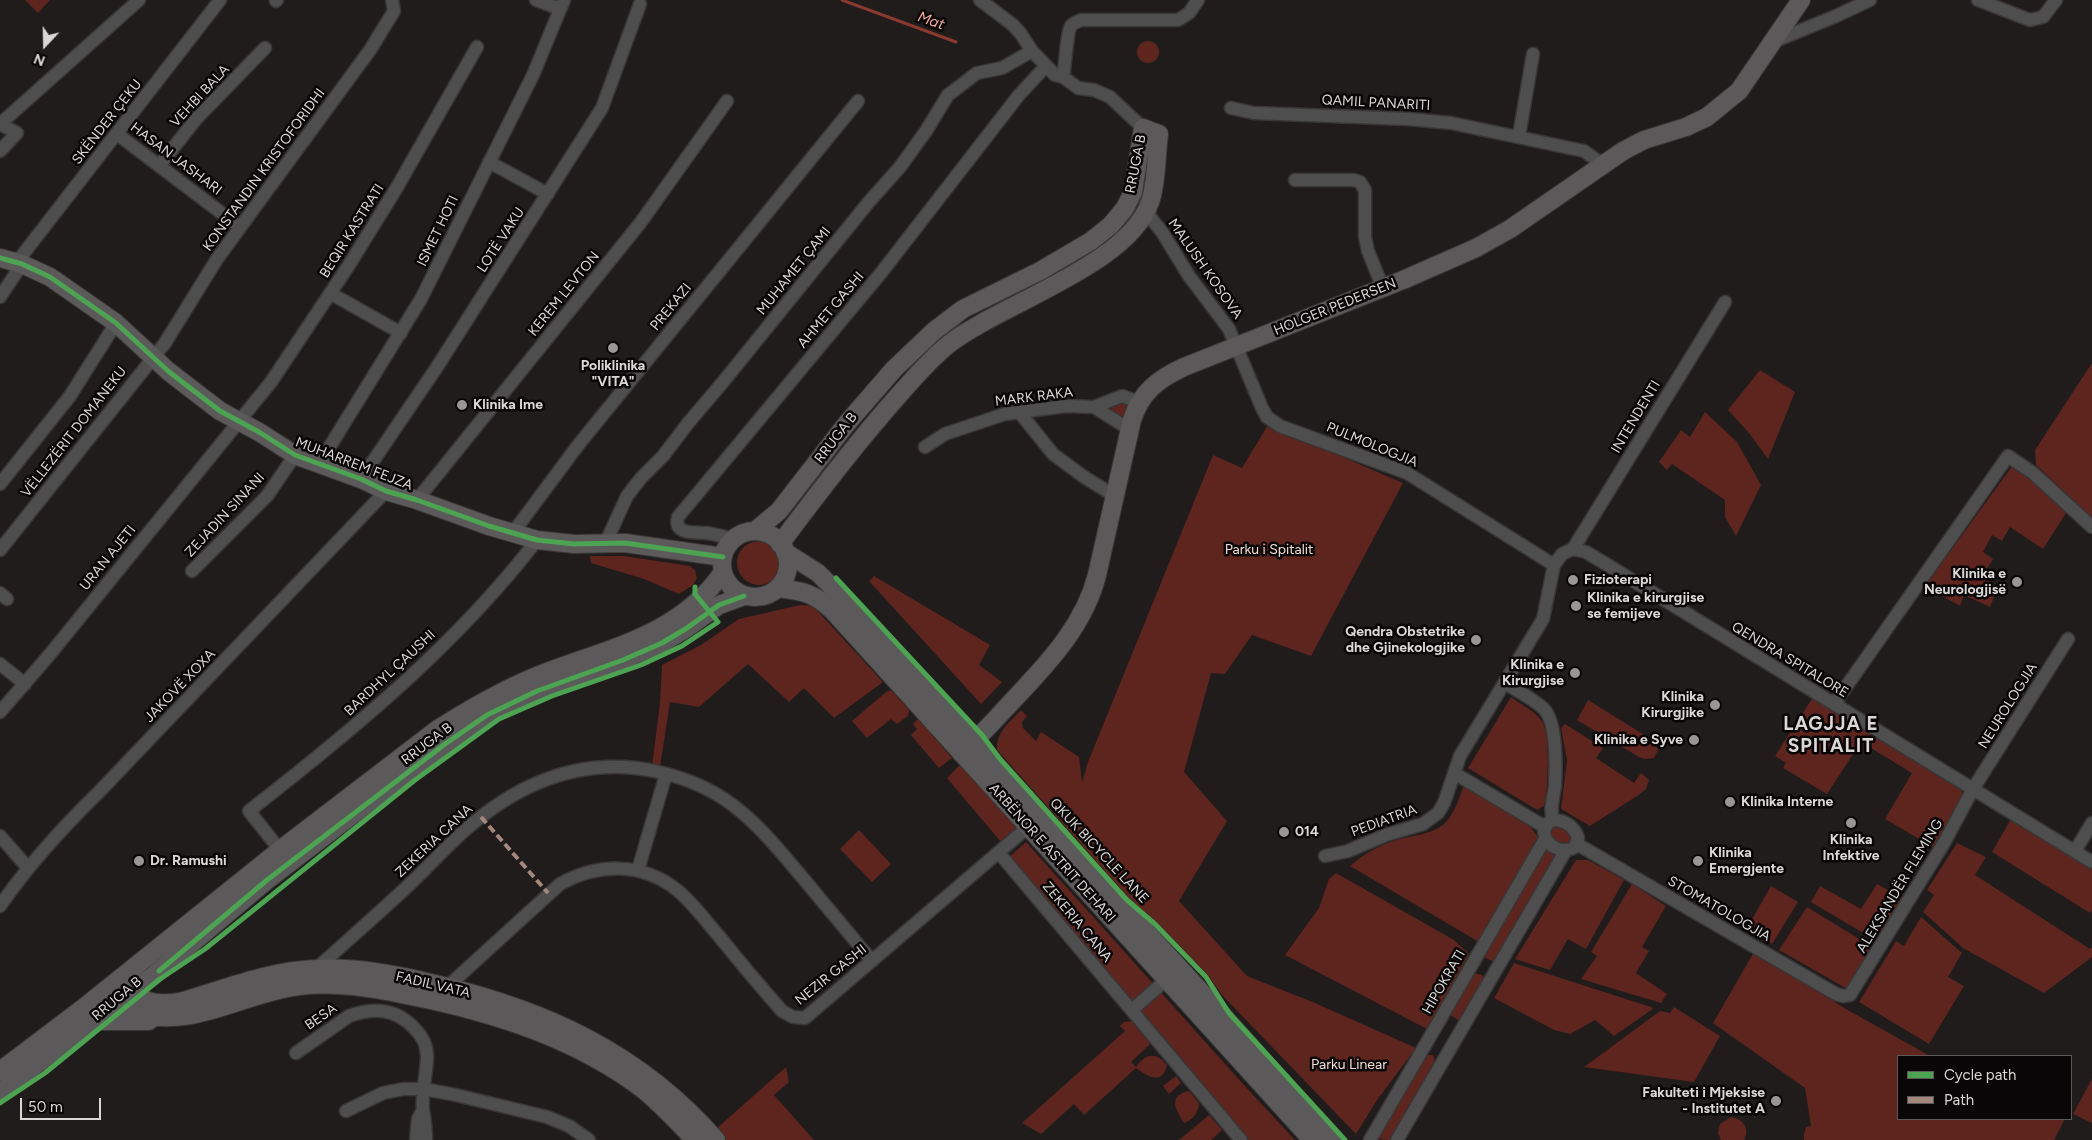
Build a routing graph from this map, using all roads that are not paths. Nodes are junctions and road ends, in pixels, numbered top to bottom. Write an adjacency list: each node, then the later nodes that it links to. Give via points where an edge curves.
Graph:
1 (139, 0): 26 (street, via 0,124 17,133)
2 (220, 0): 24 (street, SKËNDER ÇEKU)
3 (392, 0): 33 (street, KONSTANDIN KRISTOFORIDHI, via 394,11 370,50)
4 (536, 0): 11 (street)
5 (980, 0): 16 (street, via 1013,25)
6 (1198, 0): 19 (street, via 1189,13 1178,20 1080,20 1072,24 1067,33)
7 (1800, 0): 13 (main road, HOLGER PEDERSEN)
8 (1870, 0): 13 (street)
9 (1978, 0): 10 (street, via 2030,20 2043,16)
10 (2056, 0)
11 (562, 4): 27 (street, ISMET HOTI, via 533,75)
12 (640, 4): 31 (street, LOTË VAKU, via 602,108)
13 (1775, 40): 28 (main road, HOLGER PEDERSEN, via 1726,104 1707,117 1644,140)
14 (478, 47): 36 (street, BEQIR KASTRATI, via 396,189)
15 (265, 48): 29 (street, VEHBI BALA, via 196,119)
16 (1032, 51): 18 (street); 61 (street, MUHAMET ÇAMI, via 1002,68 976,73 948,94 900,167 663,456 640,478 627,496)
17 (1533, 54): 25 (street)
18 (1046, 66): 19 (street, via 1055,75); 59 (street, AHMET GASHI, via 1019,94 881,273 676,524 687,533 707,533)
19 (1063, 77): 23 (street, via 1078,88 1110,97)
20 (727, 101): 55 (street, KEREM LEVTON, via 641,222)
21 (858, 101): 58 (street, PREKAZI, via 579,444)
22 (1231, 108): 25 (street, QAMIL PANARITI, via 1254,112 1434,121)
23 (1143, 128): 32 (main road, RRUGA B, via 1159,134 1151,202); 57 (main road, RRUGA B, via 1132,192 1125,208 1111,224 1091,241 1040,271 963,309 934,331 848,422 779,511)
24 (117, 134): 29 (street, HASAN JASHARI); 34 (street, SKËNDER ÇEKU)
25 (1519, 136): 28 (street, QAMIL PANARITI, via 1584,151)
26 (0, 151)
27 (489, 162): 31 (street); 40 (street, ISMET HOTI)
28 (1602, 164): 35 (main road, HOLGER PEDERSEN, via 1493,239)
29 (160, 166): 33 (street, HASAN JASHARI)
30 (1295, 180): 35 (street, via 1354,180 1363,186 1365,237)
31 (548, 194): 51 (street, LOTË VAKU)
32 (1146, 212): 41 (street, MALUSH KOSOVA, via 1229,329); 62 (main road, RRUGA B, via 1104,255 948,345 863,435)
33 (240, 227): 42 (street, KONSTANDIN KRISTOFORIDHI)
34 (13, 261): 37 (street, SKËNDER ÇEKU); 39 (main road, MUHARREM FEJZA, via 50,277)
35 (1383, 288): 41 (main road, HOLGER PEDERSEN)
36 (330, 293): 40 (street); 46 (street, BEQIR KASTRATI, via 270,382)
37 (0, 297)
38 (1724, 302): 63 (street, INTENDENTI)
39 (116, 323): 42 (main road, MUHARREM FEJZA); 52 (street, via 70,396)
40 (401, 333): 50 (street, ISMET HOTI)
41 (1237, 346): 43 (main road, HOLGER PEDERSEN, via 1165,376); 66 (street, PULMOLOGJIA, via 1262,408 1273,422 1407,473)
42 (153, 357): 46 (main road, MUHARREM FEJZA); 64 (street, VËLLEZËRIT DOMANEKU)
43 (1139, 402): 44 (street, MARK RAKA, via 1122,396); 47 (main road, HOLGER PEDERSEN)
44 (1094, 407): 45 (street, MARK RAKA, via 1066,406); 47 (street)
45 (1020, 412): 48 (street, MARK RAKA, via 945,434); 54 (street, via 1053,454)
46 (238, 422): 49 (main road, MUHARREM FEJZA); 73 (street, URAN AJETI)
47 (1130, 430): 54 (main road, HOLGER PEDERSEN)
48 (925, 447)
49 (295, 455): 50 (main road, MUHARREM FEJZA); 67 (street, ZEJADIN SINANI, via 267,496)
50 (319, 464): 51 (main road, MUHARREM FEJZA)
51 (361, 479): 53 (main road, MUHARREM FEJZA)
52 (0, 484)
53 (386, 491): 55 (main road, MUHARREM FEJZA); 90 (street, JAKOVË XOXA, via 59,831)
54 (1115, 496): 76 (main road, HOLGER PEDERSEN, via 1092,593 1076,625 1037,675)
55 (417, 500): 58 (main road, MUHARREM FEJZA)
56 (2092, 527): 74 (street, via 2033,473 2008,456)
57 (755, 532): 59 (main road, via 744,533); 62 (main road, via 770,535)
58 (512, 534): 60 (main road, MUHARREM FEJZA)
59 (734, 539): 65 (main road, via 726,547)
60 (537, 540): 61 (main road, MUHARREM FEJZA, via 574,544); 85 (street, BARDHYL ÇAUSHI, via 465,622 402,683 344,737 249,811)
61 (606, 542): 65 (main road, MUHARREM FEJZA, via 625,543)
62 (783, 548): 68 (main road, via 787,571); 76 (main road, ARBËNOR E ASTRIT DEHARI, via 829,584)
63 (1573, 549): 66 (street, INTENDENTI, via 1562,554); 74 (street, QENDRA SPITALORE, via 1597,558)
64 (0, 550)
65 (723, 565): 69 (main road, via 730,586); 85 (main road, RRUGA B, via 710,591 678,617 617,648 533,678 459,715)
66 (1554, 565): 72 (street, PEDIATRIA, via 1543,619)
67 (192, 571)
68 (778, 588): 69 (main road, via 760,597); 76 (main road, ARBËNOR E ASTRIT DEHARI, via 805,592 824,603)
69 (744, 596): 95 (main road, RRUGA B, via 719,606 662,643 537,691 487,715 268,880)
70 (2068, 639): 79 (street, NEUROLOGJIA)
71 (0, 664): 73 (street)
72 (1505, 683): 77 (street, PEDIATRIA, via 1460,756); 82 (street, via 1544,708 1550,720 1555,762)
73 (25, 684): 75 (street, URAN AJETI)
74 (1834, 704): 79 (street, QENDRA SPITALORE)
75 (0, 712)
76 (968, 748): 81 (main road, ARBËNOR E ASTRIT DEHARI); 117 (main road, ARBËNOR E ASTRIT DEHARI, via 1224,1017)
77 (1454, 773): 82 (street); 88 (street, PEDIATRIA, via 1442,808 1431,820 1357,848)
78 (666, 774): 91 (street); 93 (street, ZEKERIA CANA, via 711,791 750,819); 94 (street, ZEKERIA CANA, via 612,766 566,773 530,786 464,831)
79 (1973, 789): 86 (street, QENDRA SPITALORE); 99 (street, ALEKSANDËR FLEMING, via 1903,910 1855,989)
80 (2092, 823): 86 (street)
81 (1028, 827): 87 (street, NEZIR GASHI); 96 (main road, ARBËNOR E ASTRIT DEHARI)
82 (1548, 829): 84 (street, via 1555,848); 84 (street, via 1563,821 1573,828 1578,838); 118 (street, HIPOKRATI)
83 (0, 836): 90 (street)
84 (1571, 847): 99 (street, STOMATOLOGJIA, via 1836,994); 119 (street)
85 (280, 850): 98 (main road, RRUGA B)
86 (2074, 851): 89 (street, QENDRA SPITALORE)
87 (999, 854): 93 (street, NEZIR GASHI); 102 (street, ZEKERIA CANA)
88 (1325, 856)
89 (2092, 862)
90 (28, 868): 92 (street, JAKOVË XOXA)
91 (638, 870): 93 (street, NEZIR GASHI, via 653,875 679,892 788,1015 797,1018 809,1016); 97 (street, NEZIR GASHI, via 596,870 560,884)
92 (0, 906)
93 (872, 961)
94 (318, 968): 97 (main road, FADIL VATA, via 394,975); 101 (main road, FADIL VATA, via 248,980)
95 (154, 975): 100 (main road, RRUGA B); 101 (main road, via 154,987 160,997)
96 (1167, 979): 102 (street); 116 (main road, ARBËNOR E ASTRIT DEHARI)
97 (447, 986): 114 (main road, FADIL VATA, via 520,1008 609,1050 662,1087)
98 (109, 988): 100 (main road, FADIL VATA); 105 (main road, RRUGA B)
99 (1848, 995)
100 (125, 998): 101 (main road, FADIL VATA, via 136,1013 150,1016); 103 (main road, RRUGA B)
101 (181, 1009): 103 (main road, via 164,1021); 113 (main road, FADIL VATA, via 318,985 365,988 441,1002 515,1022 577,1048 645,1092)
102 (1132, 1010): 115 (street, ZEKERIA CANA)
103 (94, 1021): 107 (main road, RRUGA B)
104 (296, 1053): 106 (street, BESA, via 349,1016 375,1010 393,1012 410,1023 424,1039 427,1055)
105 (0, 1071)
106 (424, 1089): 108 (street, BESA); 109 (street, via 383,1093); 112 (street, via 547,1117 569,1126)
107 (0, 1092)
108 (423, 1110): 110 (street, BESA, via 418,1119); 111 (street, BESA)
109 (346, 1111)
110 (416, 1140)
111 (426, 1140)
112 (589, 1140)
113 (695, 1140)
114 (716, 1140)
115 (1241, 1140)
116 (1312, 1140)
117 (1334, 1140)
118 (1370, 1140)
119 (1397, 1140)

